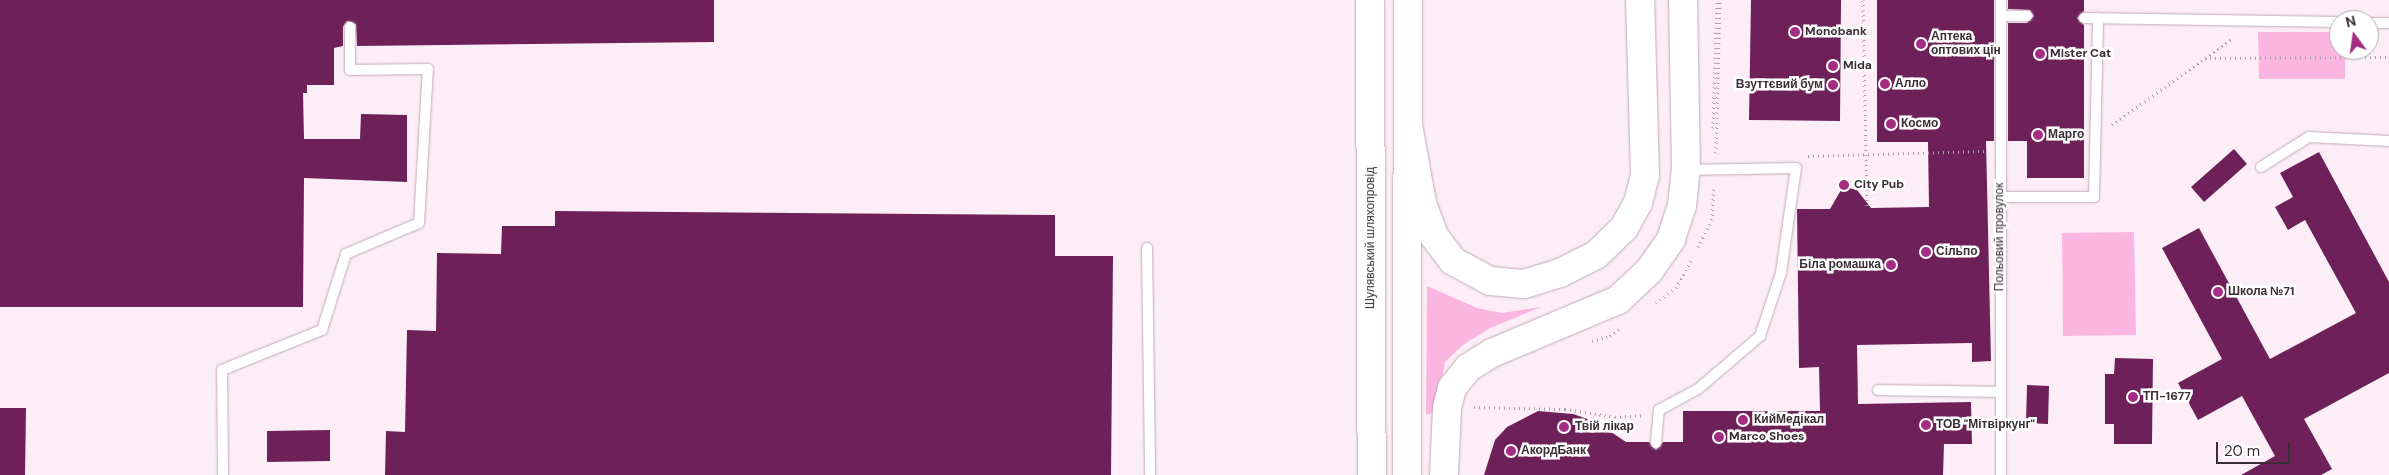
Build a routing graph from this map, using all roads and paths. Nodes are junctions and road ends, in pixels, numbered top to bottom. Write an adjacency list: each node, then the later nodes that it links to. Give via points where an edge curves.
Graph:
1 (1370, 0): 36 (main road, Шулявський шляхопровід)
2 (1408, 0): 17 (main road)
3 (1640, 0): 17 (main road, via 1645,175 1638,203 1624,228 1596,255 1560,273 1524,284 1490,281 1453,261 1434,236 1422,203)
4 (1683, 0): 25 (main road)
5 (1720, 0): 20 (path)
6 (1863, 0): 22 (path)
7 (2001, 0): 8 (lane, Польовий провулок)
8 (2001, 16): 9 (lane); 26 (lane, Польовий провулок)
9 (2027, 16)
10 (2084, 18): 11 (lane)
11 (2098, 18): 12 (lane); 18 (lane)
12 (2256, 21): 13 (lane); 16 (path)
13 (2329, 22)
14 (350, 27): 34 (lane, via 350,70 428,69 419,223 346,254 322,330 222,370)
15 (2389, 57): 16 (path)
16 (2205, 58): 18 (path)
17 (1408, 125): 37 (main road)
18 (2096, 137): 26 (lane, via 2094,197)
19 (2389, 141): 24 (lane, via 2310,137)
20 (1716, 148)
21 (1980, 152): 22 (path)
22 (1866, 154): 23 (path); 27 (path)
23 (1800, 156)
24 (2261, 167)
25 (1686, 170): 32 (lane, via 1796,168 1781,274 1760,336 1698,389); 38 (main road, via 1682,206 1671,238 1649,271 1618,300 1492,354 1468,368 1452,388 1447,408)
26 (1999, 197): 30 (lane, Польовий провулок)
27 (1867, 208)
28 (1147, 248): 35 (lane)
29 (1878, 390): 30 (lane)
30 (2001, 392): 39 (lane, Польовий провулок)
31 (1468, 407): 32 (path, via 1565,409 1615,417 1633,417)
32 (1659, 410): 33 (lane)
33 (1656, 442)
34 (223, 475)
35 (1150, 475)
36 (1372, 475)
37 (1407, 475)
38 (1444, 475)
39 (2002, 475)

